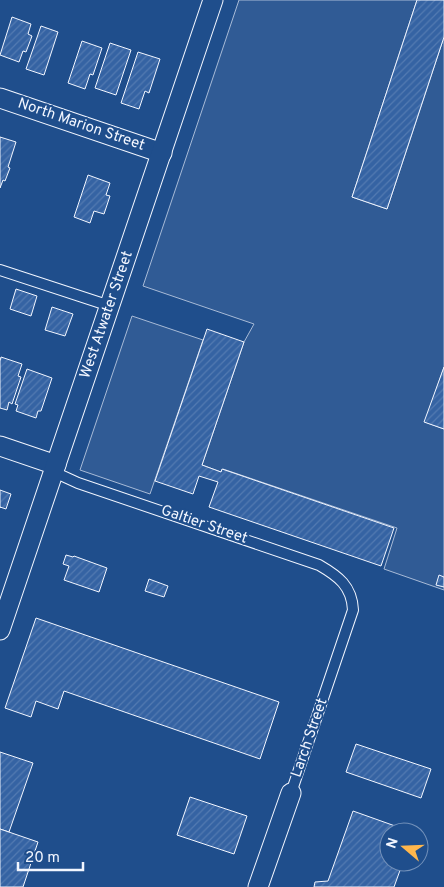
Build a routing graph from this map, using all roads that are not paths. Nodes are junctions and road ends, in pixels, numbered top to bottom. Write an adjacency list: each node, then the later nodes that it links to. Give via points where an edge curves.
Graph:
1 (213, 0): 3 (street, West Atwater Street)
2 (0, 98): 3 (street, North Marion Street)
3 (162, 153): 5 (street, West Atwater Street)
4 (0, 270): 5 (lane)
5 (110, 306): 7 (street, West Atwater Street)
6 (0, 446): 7 (street, Galtier Street)
7 (55, 468): 8 (lane, Galtier Street, via 78,483 319,565); 9 (street, West Atwater Street)
8 (348, 588): 10 (lane, Larch Street, via 353,610)
9 (0, 630)
10 (291, 793): 11 (street, Larch Street)
11 (258, 887)

